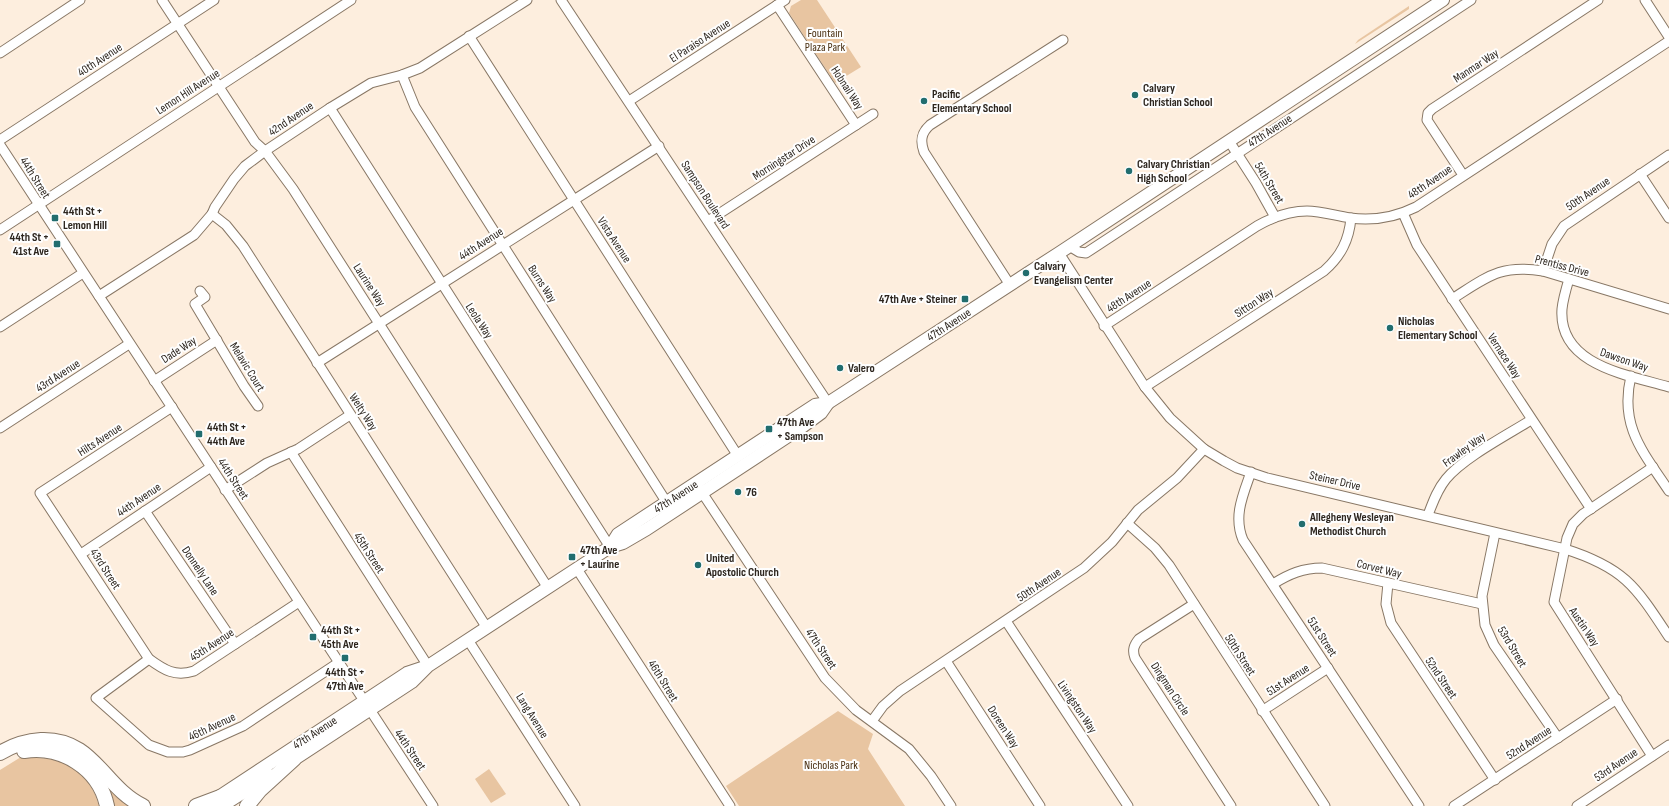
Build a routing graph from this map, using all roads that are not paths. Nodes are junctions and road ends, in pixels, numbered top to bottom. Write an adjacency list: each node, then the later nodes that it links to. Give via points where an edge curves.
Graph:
1 (80, 0): 17 (street)
2 (162, 0): 12 (street, Laurine Way)
3 (214, 0): 12 (street, 40th Avenue)
4 (351, 0): 19 (street, Lemon Hill Avenue)
5 (527, 0): 13 (street, 42nd Avenue)
6 (561, 0): 20 (street, Sampson Boulevard)
7 (1443, 0): 25 (main road, 47th Avenue)
8 (1470, 0): 29 (street, 47th Avenue)
9 (1598, 0): 32 (street, Manmar Way, via 1428,113 1427,120)
10 (1645, 0): 14 (street)
11 (781, 2): 20 (street, El Paraiso Avenue); 23 (street, Hobnail Way)
12 (177, 24): 19 (street, Laurine Way); 24 (street, 40th Avenue)
13 (469, 36): 18 (street, 42nd Avenue, via 431,62); 33 (street, Vista Avenue)
14 (1669, 37)
15 (1063, 40): 49 (street, via 930,125 922,136 924,152)
16 (1669, 41): 32 (street, 48th Avenue)
17 (0, 52)
18 (402, 75): 21 (street, 42nd Avenue, via 371,83); 42 (street, Burns Way, via 415,108)
19 (218, 87): 28 (street, Laurine Way, via 255,142); 34 (street, Lemon Hill Avenue)
20 (629, 101): 27 (street, Sampson Boulevard)
21 (330, 108): 28 (street, 42nd Avenue); 48 (street, Leola Way)
22 (873, 114): 23 (street, Morningstar Drive)
23 (856, 125): 40 (street, Morningstar Drive)
24 (0, 140)
25 (1229, 141): 29 (street, 54th Street); 43 (main road, 47th Avenue)
26 (0, 145): 34 (street, 44th Street)
27 (659, 146): 33 (street, 44th Avenue); 40 (street, Sampson Boulevard)
28 (265, 151): 36 (street, 42nd Avenue, via 234,178); 54 (street, Laurine Way, via 293,189)
29 (1237, 153): 37 (street, 54th Street); 43 (street, 47th Avenue, via 1086,253)
30 (1669, 155): 31 (street, 50th Avenue)
31 (1640, 174): 39 (street); 45 (street, 50th Avenue, via 1564,226 1552,244)
32 (1463, 175): 35 (street, 48th Avenue, via 1422,204)
33 (573, 200): 42 (street, 44th Avenue); 72 (street, Vista Avenue)
34 (38, 205): 41 (street, Lemon Hill Avenue); 46 (street, 44th Street)
35 (1403, 213): 38 (street, 48th Avenue, via 1378,219); 52 (street, Vernace Way, via 1417,245)
36 (212, 214): 51 (street, 42nd Avenue, via 187,240); 59 (street, Welty Way, via 226,225 243,246)
37 (1275, 217): 38 (street, 48th Avenue, via 1306,211); 55 (street, 48th Avenue, via 1257,226)
38 (1351, 218): 62 (street, Sitton Way, via 1349,236 1344,247 1336,260 1324,271)
39 (1669, 218)
40 (708, 221): 64 (street, Sampson Boulevard)
41 (0, 230)
42 (502, 245): 48 (street, 44th Avenue); 80 (street, Burns Way)
43 (1069, 246): 44 (main road, 47th Avenue)
44 (1058, 253): 49 (main road, 47th Avenue); 55 (street, Steiner Drive)
45 (1543, 271): 47 (street, Prentiss Drive); 52 (street, Prentiss Drive, via 1524,268 1499,271)
46 (83, 273): 51 (street, 44th Street); 56 (street)
47 (1569, 280): 53 (street, Prentiss Drive); 60 (street, Dawson Way, via 1562,311 1569,340 1579,352 1596,364)
48 (441, 284): 54 (street, 44th Avenue); 87 (street, Leola Way)
49 (1010, 285): 64 (main road, 47th Avenue)
50 (200, 291): 57 (street, Melavic Court, via 204,297 195,304)
51 (99, 296): 58 (street, 44th Street)
52 (1452, 299): 68 (street, Vernace Way)
53 (1669, 309)
54 (379, 324): 59 (street, 44th Avenue); 93 (street, Laurine Way)
55 (1104, 326): 62 (street, Steiner Drive)
56 (0, 327)
57 (217, 340): 61 (street, Dade Way); 65 (street, Melavic Court)
58 (129, 344): 61 (street, 44th Street); 69 (street, 43rd Avenue)
59 (317, 363): 67 (street, Welty Way)
60 (1631, 376): 63 (street, Dawson Way); 74 (street, via 1627,396 1630,423 1634,436)
61 (154, 381): 66 (street, 44th Street)
62 (1145, 387): 70 (street, Steiner Drive, via 1170,418)
63 (1669, 387)
64 (828, 403): 72 (main road, 47th Avenue, via 815,405); 76 (main road, 47th Avenue, via 821,413)
65 (258, 406)
66 (172, 407): 73 (street, 44th Street); 79 (street, Hilts Avenue)
67 (350, 415): 71 (street); 98 (street, Welty Way)
68 (1531, 420): 81 (street, Vernace Way); 83 (street, Frawley Way, via 1463,463 1452,473 1438,490)
69 (0, 428)
70 (1204, 449): 75 (street, Steiner Drive, via 1237,468); 84 (street, 50th Avenue)
71 (291, 452): 77 (street, via 267,463); 105 (street, 45th Street)
72 (738, 456): 76 (main road, 47th Avenue)
73 (211, 467): 77 (street, 44th Street); 82 (street, 44th Avenue)
74 (1653, 467): 78 (street); 81 (street, Austin Way)
75 (1251, 472): 83 (street, Steiner Drive); 91 (street, 51st Street, via 1240,505 1239,526 1247,546)
76 (699, 488): 80 (main road, 47th Avenue); 86 (main road, 47th Avenue); 110 (street, 47th Street, via 825,678 844,700)
77 (225, 490): 94 (street, 44th Street)
78 (1669, 491)
79 (40, 493): 89 (street, 43rd Street)
80 (667, 503): 86 (street, via 665,510 633,531); 87 (main road, 47th Avenue, via 618,534)
81 (1591, 508): 88 (street, Austin Way, via 1569,530)
82 (145, 511): 89 (street, 44th Avenue); 101 (street, Donnelly Lane)
83 (1428, 515): 85 (street, Steiner Drive)
84 (1127, 524): 95 (street, 50th Street, via 1155,548); 97 (street, 50th Avenue, via 1108,547 1084,568)
85 (1495, 533): 88 (street, Steiner Drive); 96 (street, 53rd Street)
86 (623, 543): 87 (main road, 47th Avenue)
87 (610, 547): 90 (main road, 47th Avenue)
88 (1565, 549): 99 (street, Steiner Drive, via 1594,559 1617,572 1637,591); 107 (street, Austin Way, via 1554,602)
89 (81, 554): 102 (street, 43rd Street)
90 (577, 569): 93 (main road, 47th Avenue); 126 (street, 46th Street)
91 (1273, 584): 92 (street, Corvet Way, via 1294,572 1308,568 1322,568); 106 (street, 51st Street)
92 (1388, 584): 96 (street, Corvet Way); 117 (street, 52nd Street, via 1387,611 1395,630)
93 (548, 588): 98 (main road, 47th Avenue)
94 (299, 602): 101 (street, 45th Avenue); 104 (street, 44th Street)
95 (1194, 604): 109 (street, 50th Street); 130 (street, Dingman Circle, via 1140,639 1133,652)
96 (1482, 604): 111 (street, 53rd Street, via 1486,625 1494,645)
97 (1006, 621): 103 (street, 50th Avenue); 129 (street, Livingston Way)
98 (487, 628): 100 (main road, 47th Avenue)
99 (1669, 638)
100 (468, 640): 105 (main road, 47th Avenue); 125 (street, Lang Avenue)
101 (235, 644): 102 (street, 45th Avenue, via 187,673 167,671)
102 (149, 659): 104 (street, 46th Avenue, via 96,698 148,745 161,750 183,752 243,726)
103 (946, 661): 110 (street, 50th Avenue, via 891,697); 128 (street, Doreen Way)
104 (338, 663): 108 (street, 44th Street)
105 (428, 666): 108 (main road, 47th Avenue, via 407,673)
106 (1328, 668): 109 (street, 51st Avenue); 132 (street, 51st Street)
107 (1617, 699): 111 (street, 52nd Avenue); 114 (street, Austin Way)
108 (366, 706): 115 (main road, 47th Avenue); 118 (main road, 47th Avenue); 124 (street, 44th Street)
109 (1262, 711): 131 (street, 50th Street)
110 (872, 721): 127 (street, 47th Street, via 909,749)
111 (1558, 738): 117 (street, 52nd Avenue)
112 (1669, 745): 114 (street, 53rd Avenue)
113 (0, 753): 120 (highway, via 30,740 51,740 72,745)
114 (1652, 756): 134 (street, 53rd Avenue)
115 (294, 759): 118 (main road, 47th Avenue); 123 (highway, via 260,790)
116 (0, 762): 119 (highway, via 12,755 31,750 48,750 64,755 91,774)
117 (1495, 780): 133 (street, 52nd Avenue)
118 (221, 801): 121 (highway); 122 (main road, 47th Avenue)
119 (107, 806)
120 (143, 806)
121 (196, 806)
122 (205, 806)
123 (247, 806)
124 (433, 806)
125 (575, 806)
126 (730, 806)
127 (951, 806)
128 (1040, 806)
129 (1128, 806)
130 (1231, 806)
131 (1325, 806)
132 (1418, 806)
133 (1454, 806)
134 (1577, 806)

